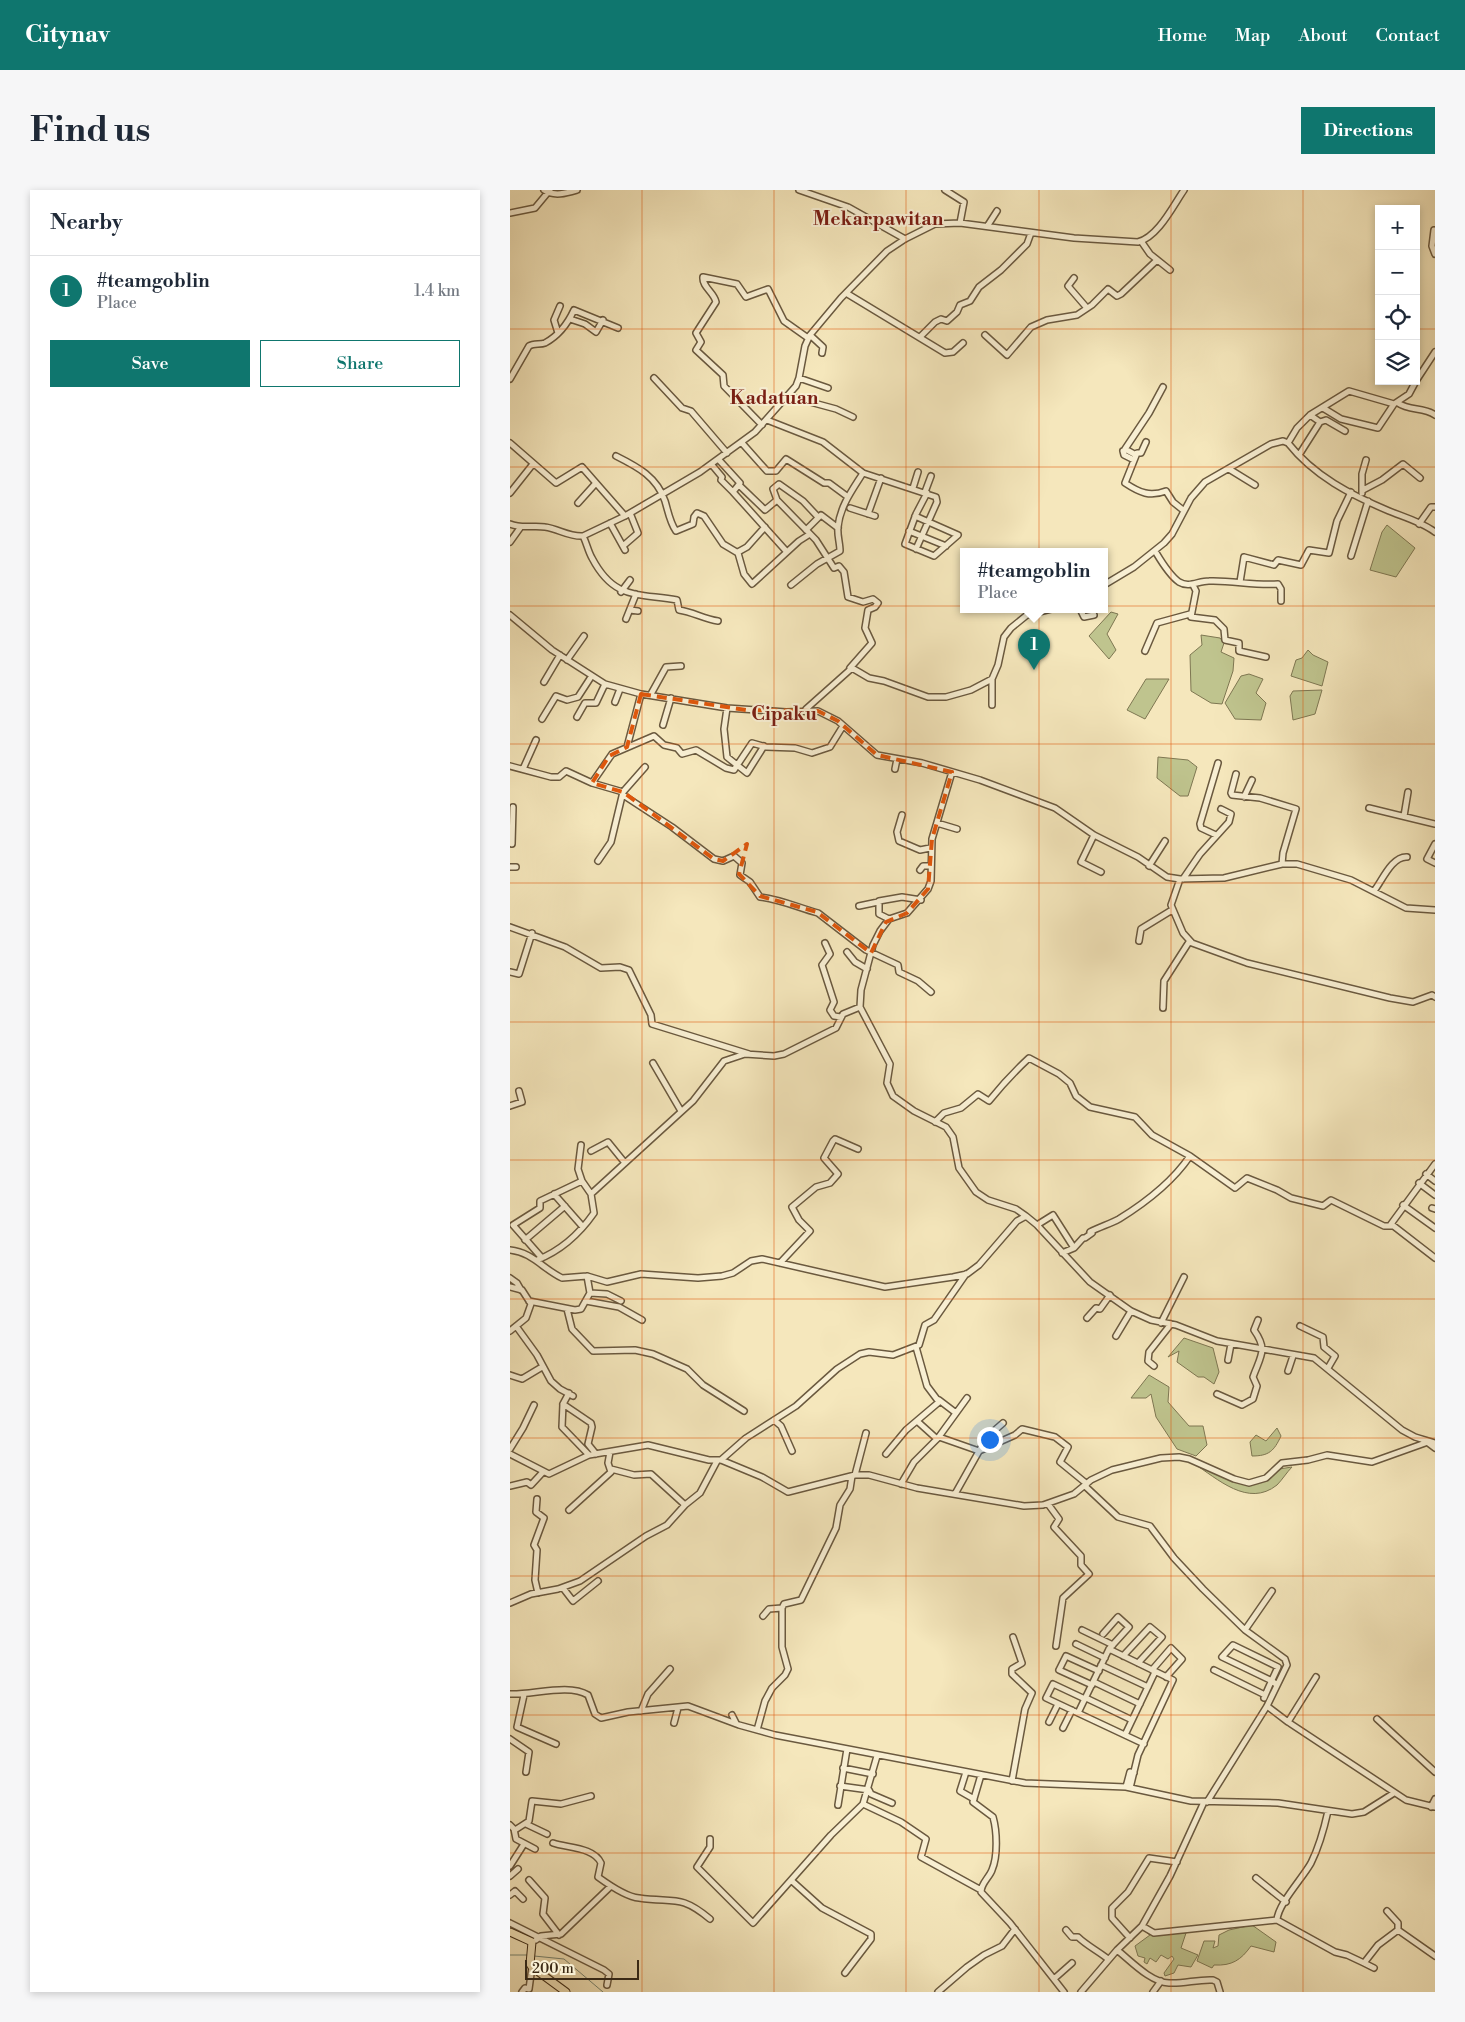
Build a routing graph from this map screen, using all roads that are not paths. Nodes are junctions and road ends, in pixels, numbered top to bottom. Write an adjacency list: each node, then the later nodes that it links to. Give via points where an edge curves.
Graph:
1 (577, 190): 5 (street, via 563,194)
2 (799, 190): 12 (street, via 848,207)
3 (945, 190): 8 (street, via 965,203)
4 (1184, 190): 13 (street, via 1157,228)
5 (548, 191): 7 (street, via 535,208)
6 (997, 211): 9 (street)
7 (510, 213)
8 (960, 223): 9 (street); 12 (street, via 935,224)
9 (988, 225): 11 (street)
10 (1434, 230): 14 (street, via 1432,246)
11 (1031, 233): 13 (street, via 1091,240); 29 (street, via 1027,244 979,287 972,299 960,305 947,321 938,320)
12 (905, 239): 18 (street, via 887,250)
13 (1141, 241): 15 (street)
14 (1435, 254)
15 (1156, 260): 16 (street); 20 (street, via 1124,292 1117,296 1108,289)
16 (1170, 270)
17 (1074, 278): 20 (street, via 1068,286)
18 (846, 293): 28 (street); 29 (street)
19 (560, 306): 26 (street, via 554,320)
20 (1087, 308): 27 (street, via 1077,315 1047,320 1031,327 1007,355)
21 (590, 315): 22 (street, via 575,310); 23 (street); 24 (street)
22 (570, 319): 24 (street); 26 (street)
23 (602, 320): 24 (street, via 596,332); 25 (street)
24 (585, 324)
25 (618, 328)
26 (558, 333): 36 (street, via 543,344 529,346)
27 (985, 335)
28 (809, 336): 32 (street, via 822,347); 35 (street); 48 (street, via 784,321 768,289 746,297 737,284 703,277 704,285 716,302 696,333 700,341 696,350 724,376 724,386)
29 (920, 337): 30 (street, via 948,353)
30 (963, 344)
31 (1435, 352): 33 (street)
32 (822, 353)
33 (1420, 375)
34 (654, 378): 55 (street, via 682,408 691,411)
35 (799, 378): 39 (street); 40 (street)
36 (510, 379)
37 (1414, 385): 41 (street)
38 (1163, 387): 58 (street, via 1125,449)
39 (828, 388)
40 (788, 396): 45 (street); 47 (street)
41 (1396, 404): 42 (street, via 1350,391); 42 (street, via 1378,428 1340,418); 44 (street)
42 (1323, 408): 43 (street)
43 (1310, 414): 46 (street); 53 (street)
44 (1435, 415)
45 (853, 417)
46 (1325, 419): 49 (street); 56 (street)
47 (767, 420): 48 (street); 64 (street, via 823,442)
48 (762, 425): 50 (street)
49 (1345, 431)
50 (742, 442): 55 (street); 79 (street, via 767,471 776,472 786,459)
51 (1146, 442): 58 (street)
52 (510, 443): 61 (street)
53 (1288, 443): 56 (street); 63 (street, via 1283,440 1271,444)
54 (1123, 451): 58 (street)
55 (727, 453): 59 (street)
56 (1298, 455): 75 (street, via 1330,481)
57 (616, 456): 78 (street, via 651,478)
58 (1135, 457): 88 (street, via 1126,484 1154,495 1168,493)
59 (719, 460): 62 (street); 70 (street, via 740,482)
60 (1366, 460): 73 (street, via 1362,474)
61 (532, 464): 69 (street, via 556,483 582,466); 76 (street)
62 (712, 465): 74 (street); 78 (street)
63 (1230, 468): 71 (street); 88 (street, via 1205,482)
64 (863, 472): 67 (street); 79 (street)
65 (918, 472): 72 (street)
66 (931, 476): 77 (street)
67 (881, 478): 72 (street); 90 (street)
68 (1420, 478): 73 (street, via 1403,464)
69 (596, 483): 84 (street); 89 (street)
70 (739, 485): 74 (street); 81 (street)
71 (1255, 485)
72 (913, 488): 77 (street)
73 (1363, 490): 80 (street)
74 (733, 492): 86 (street)
75 (1351, 492): 80 (street); 116 (street, via 1337,521 1329,553 1309,550 1302,564 1278,560 1274,565 1244,557)
76 (510, 493)
77 (926, 493): 92 (street); 94 (street, via 936,497 937,502)
78 (662, 495): 89 (street); 110 (street, via 676,531 693,524 694,517 700,513 722,542)
79 (848, 497): 100 (street)
80 (1361, 498): 83 (street)
81 (755, 500): 82 (street, via 766,510); 86 (street)
82 (777, 500): 93 (street, via 773,489 779,484); 102 (street)
83 (1368, 501): 97 (street); 112 (street)
84 (578, 503)
85 (1435, 506): 97 (street)
86 (746, 507): 98 (street)
87 (850, 508): 90 (street)
88 (1183, 510): 109 (street, via 1172,534)
89 (628, 514): 95 (street); 95 (street, via 638,533 624,548)
90 (868, 514): 91 (street)
91 (875, 516)
92 (915, 516): 94 (street); 101 (street)
93 (818, 517): 100 (street, via 822,515); 102 (street)
94 (928, 522): 105 (street); 107 (street, via 958,535)
95 (610, 523): 104 (street)
96 (510, 524): 99 (street)
97 (1420, 524): 103 (street)
98 (764, 526): 110 (street); 111 (street)
99 (520, 528): 104 (street, via 546,527 574,537); 106 (street)
100 (838, 528): 113 (street, via 840,551)
101 (909, 531): 105 (street); 108 (street, via 904,544)
102 (808, 532): 111 (street); 113 (street)
103 (1435, 532)
104 (583, 536): 119 (street, via 600,571)
105 (921, 536): 107 (street); 108 (street)
106 (510, 542)
107 (946, 546): 108 (street, via 934,556)
108 (916, 549)
109 (1155, 551): 115 (street); 118 (street, via 1177,580)
110 (738, 552): 111 (street, via 744,574 752,584)
111 (787, 552)
112 (1351, 556)
113 (827, 558): 117 (street); 137 (street, via 833,568 839,566 844,572 848,597 862,602 877,601 875,607 868,610 865,627 872,643)
114 (630, 580): 119 (street)
115 (1108, 582)
116 (1240, 582): 118 (street, via 1208,581); 121 (street, via 1278,584)
117 (791, 585)
118 (1193, 585): 126 (street, via 1196,591)
119 (621, 592): 120 (street)
120 (636, 594): 122 (street); 130 (street, via 677,600 680,611)
121 (1281, 601)
122 (630, 610): 123 (street); 129 (street)
123 (638, 611)
124 (1035, 613): 139 (street, via 1010,628 1004,637)
125 (1082, 613): 128 (street, via 1084,617)
126 (1190, 614): 132 (street, via 1157,623); 134 (street, via 1194,618 1219,623 1224,630 1224,639 1239,643 1239,651)
127 (510, 615): 133 (street)
128 (1094, 615)
129 (626, 619)
130 (718, 621)
131 (584, 636): 135 (street)
132 (1145, 651)
133 (560, 655): 135 (street); 140 (street)
134 (1266, 657)
135 (568, 660): 138 (street)
136 (678, 666): 144 (street, via 669,666)
137 (849, 669): 139 (street, via 856,668 869,678 917,695 936,698 983,686); 149 (street)
138 (591, 677): 141 (street); 151 (street, via 578,697 567,700 557,695)
139 (992, 679): 147 (street)
140 (544, 682)
141 (605, 684): 142 (street); 150 (street, via 596,703 585,703)
142 (620, 688): 143 (street); 146 (street)
143 (641, 694): 144 (street); 156 (street)
144 (651, 694): 145 (street)
145 (672, 698): 148 (street); 152 (street)
146 (615, 702)
147 (992, 705)
148 (727, 708): 149 (street, via 786,712); 160 (street, via 724,728 726,754)
149 (806, 709): 153 (street, via 824,713)
150 (577, 717)
151 (542, 719)
152 (663, 725)
153 (844, 726): 155 (street, via 830,747 817,752); 157 (street, via 874,753)
154 (536, 740): 162 (street)
155 (764, 746): 160 (street, via 751,743); 160 (street, via 748,772)
156 (627, 747): 160 (street, via 654,736 682,754 696,750 731,770); 167 (street, via 609,756)
157 (897, 759): 163 (street); 164 (street)
158 (1218, 763): 181 (street, via 1200,824 1201,828)
159 (510, 766): 162 (street)
160 (739, 766)
161 (645, 767): 169 (street)
162 (523, 769): 167 (street, via 551,777 559,777 566,771)
163 (895, 769)
164 (952, 772): 176 (street); 180 (street, via 1009,789 1056,808)
165 (1236, 774): 170 (street, via 1231,794)
166 (1252, 780): 170 (street)
167 (592, 784): 169 (street)
168 (1408, 792): 175 (street)
169 (623, 793): 187 (street, via 611,842); 208 (street, via 714,859 723,861 734,856 742,863 740,875 760,896 818,913)
170 (1244, 797): 189 (street, via 1260,798 1296,809)
171 (513, 807): 178 (street)
172 (1369, 808): 175 (street)
173 (1220, 809): 181 (street, via 1230,812 1231,816)
174 (902, 815): 185 (street, via 897,832 900,842 920,850)
175 (1404, 816): 177 (street)
176 (937, 823): 179 (street); 185 (street)
177 (1435, 824)
178 (511, 825): 183 (street)
179 (957, 829)
180 (1094, 835): 191 (street); 193 (street, via 1081,862)
181 (1216, 835): 194 (street)
182 (1165, 841): 191 (street)
183 (512, 844)
184 (1435, 844): 188 (street, via 1427,859)
185 (930, 848): 190 (street)
186 (1407, 857): 195 (street, via 1395,862)
187 (598, 861)
188 (1435, 863)
189 (1282, 864): 194 (street, via 1240,876); 195 (street, via 1297,864 1334,874)
190 (930, 866): 192 (street); 196 (street, via 930,881)
191 (1149, 866): 194 (street, via 1163,876)
192 (920, 870)
193 (1101, 872)
194 (1182, 879): 199 (street, via 1170,902)
195 (1374, 892): 200 (street, via 1412,909)
196 (920, 900): 197 (street, via 902,897); 201 (street, via 905,914)
197 (878, 902): 198 (street); 201 (street, via 879,914)
198 (860, 906)
199 (1172, 910): 204 (street, via 1141,929); 206 (street, via 1183,933)
200 (1435, 910)
201 (889, 919): 208 (street)
202 (510, 927): 203 (street)
203 (532, 933): 210 (street, via 519,974); 216 (street, via 601,968 629,970 651,1015 652,1024)
204 (1139, 941)
205 (825, 943): 215 (street, via 830,954 822,966 834,1002 830,1008 833,1015)
206 (1192, 943): 212 (street, via 1247,963 1390,998 1413,1002); 214 (street, via 1189,942 1164,981)
207 (847, 952): 209 (street, via 855,962)
208 (871, 953): 209 (street); 211 (street, via 898,965 899,972)
209 (868, 969): 213 (street, via 859,999)
210 (510, 972)
211 (931, 992)
212 (1435, 997)
213 (860, 1008): 215 (street); 223 (street, via 890,1064 888,1088 893,1096)
214 (1164, 1008)
215 (840, 1018): 216 (street, via 836,1028 784,1054)
216 (749, 1054): 222 (street, via 724,1061)
217 (653, 1063): 222 (street)
218 (519, 1091): 221 (street, via 522,1102)
219 (1078, 1094): 220 (street)
220 (1081, 1100): 223 (street, via 1073,1093 1070,1083 1059,1074 1029,1058 989,1101 978,1094 962,1108 944,1113); 227 (street, via 1090,1107 1135,1117 1152,1135)
221 (510, 1106)
222 (681, 1112): 228 (street)
223 (934, 1122): 239 (street, via 946,1127 952,1135 959,1168 976,1192)
224 (581, 1145): 231 (street, via 578,1169)
225 (858, 1149): 250 (street, via 835,1139 833,1141 824,1157 838,1174 830,1183 816,1187 792,1207 810,1231)
226 (591, 1151): 228 (street, via 608,1142)
227 (1190, 1156): 241 (street, via 1235,1188 1247,1178 1292,1199 1323,1206 1331,1200 1384,1226); 245 (street, via 1150,1196 1117,1220 1090,1232)
228 (625, 1163): 235 (street)
229 (1435, 1164): 230 (street)
230 (1426, 1174): 232 (street); 233 (street)
231 (582, 1181): 234 (street); 235 (street)
232 (1435, 1181)
233 (1419, 1184): 236 (street); 237 (street)
234 (554, 1194): 238 (street); 244 (street, via 540,1201 540,1208 512,1225)
235 (591, 1194): 243 (street, via 595,1211)
236 (1435, 1195)
237 (1403, 1205): 241 (street, via 1392,1222); 242 (street)
238 (565, 1206): 243 (street); 244 (street)
239 (1026, 1216): 240 (street); 251 (street, via 1017,1221 982,1262)
240 (1037, 1225): 245 (street, via 1053,1215); 247 (street)
241 (1393, 1226): 248 (street)
242 (1434, 1226)
243 (583, 1227): 249 (street, via 559,1249)
244 (525, 1240): 249 (street)
245 (1074, 1248): 247 (street)
246 (510, 1250): 249 (street)
247 (1062, 1253): 258 (street, via 1090,1282)
248 (1435, 1258)
249 (540, 1259): 252 (street, via 562,1278)
250 (780, 1263): 251 (street, via 884,1287); 252 (street, via 756,1259 733,1273 706,1277 641,1274 604,1282)
251 (967, 1274): 274 (street, via 935,1319 924,1326 921,1342)
252 (587, 1276): 257 (street)
253 (1184, 1277): 267 (street)
254 (510, 1278): 256 (street)
255 (510, 1287): 256 (street)
256 (522, 1290): 261 (street)
257 (590, 1291): 259 (street); 260 (street)
258 (1110, 1295): 263 (street); 264 (street, via 1100,1309 1096,1308)
259 (586, 1300): 262 (street, via 581,1309); 265 (street, via 619,1307)
260 (621, 1301)
261 (530, 1302): 262 (street); 269 (street, via 529,1314)
262 (567, 1309): 288 (street, via 572,1329 592,1351 635,1350 652,1354 687,1369 703,1385)
263 (1131, 1311): 267 (street); 272 (street)
264 (1087, 1318)
265 (642, 1320)
266 (1258, 1320): 275 (street, via 1254,1330 1263,1343)
267 (1161, 1323): 268 (street)
268 (1171, 1324): 273 (street); 278 (street, via 1148,1353 1148,1361)
269 (516, 1326): 271 (street); 279 (street)
270 (1300, 1326): 280 (street, via 1324,1337 1324,1347 1335,1356)
271 (510, 1331)
272 (1116, 1336)
273 (1231, 1344): 275 (street); 277 (street)
274 (916, 1347): 285 (street, via 927,1386); 290 (street, via 893,1355 860,1354)
275 (1262, 1350): 276 (street); 283 (street, via 1253,1377 1257,1386 1253,1399 1242,1404)
276 (1293, 1356): 280 (street, via 1314,1358); 281 (street)
277 (1228, 1360)
278 (1154, 1366)
279 (542, 1367): 282 (street, via 522,1379); 286 (street, via 558,1388 571,1394)
280 (1328, 1368): 295 (street, via 1338,1380 1402,1430)
281 (1288, 1371)
282 (510, 1375)
283 (1217, 1394)
284 (967, 1398): 289 (street)
285 (939, 1400): 289 (street); 291 (street)
286 (564, 1404): 302 (street, via 590,1422 588,1444); 304 (street, via 563,1430)
287 (534, 1405): 297 (street)
288 (744, 1411)
289 (956, 1413): 294 (street)
290 (774, 1420): 298 (street, via 781,1426); 305 (street)
291 (917, 1421): 294 (street); 303 (street, via 903,1432)
292 (1003, 1423): 299 (street)
293 (866, 1433): 308 (street)
294 (938, 1438): 299 (street); 309 (street, via 916,1460)
295 (1430, 1442): 296 (street); 310 (street, via 1372,1462 1327,1455 1282,1463 1273,1474 1254,1483 1244,1483 1179,1457 1112,1470)
296 (1435, 1448)
297 (510, 1449)
298 (792, 1451)
299 (979, 1451): 310 (street, via 1022,1429 1055,1437 1068,1447 1060,1462); 312 (street)
300 (610, 1452): 302 (street); 305 (street, via 648,1445); 306 (street, via 608,1465)
301 (510, 1454): 307 (street)
302 (596, 1454): 304 (street)
303 (886, 1454)
304 (589, 1455): 307 (street, via 555,1472)
305 (719, 1461): 308 (street, via 762,1477 788,1492); 315 (street, via 700,1493)
306 (611, 1469): 315 (street, via 634,1475 651,1474); 316 (street)
307 (543, 1472): 311 (street, via 531,1485 527,1482)
308 (854, 1476): 309 (street, via 876,1476); 322 (street, via 840,1505 836,1528 796,1602 784,1604)
309 (901, 1484): 312 (street)
310 (1086, 1485): 314 (street, via 1074,1494); 325 (street, via 1118,1517 1150,1526 1187,1572)
311 (510, 1486)
312 (955, 1494): 314 (street, via 1024,1506)
313 (537, 1500): 320 (street, via 536,1512 544,1518 534,1545 537,1549 535,1581)
314 (1048, 1504): 329 (street, via 1059,1519 1054,1527 1082,1556 1081,1566 1090,1574 1063,1598)
315 (684, 1505): 318 (street, via 666,1525 591,1574)
316 (569, 1510)
317 (598, 1581): 318 (street, via 573,1601)
318 (563, 1588): 320 (street)
319 (1272, 1591): 325 (street)
320 (538, 1593): 321 (street)
321 (510, 1603)
322 (782, 1608): 323 (street, via 769,1609); 364 (street, via 781,1639 788,1671 765,1701)
323 (763, 1616)
324 (1082, 1630): 330 (street)
325 (1245, 1630): 343 (street, via 1285,1659 1287,1665)
326 (1103, 1634): 330 (street, via 1118,1617 1129,1627)
327 (1013, 1637): 377 (street, via 1022,1663 1011,1671 1032,1693 1025,1709)
328 (1076, 1644): 332 (street)
329 (1056, 1646)
330 (1111, 1647): 331 (street); 332 (street)
331 (1123, 1656): 333 (street); 333 (street, via 1150,1627 1162,1637)
332 (1105, 1658): 334 (street)
333 (1138, 1663): 338 (street)
334 (1101, 1665): 337 (street); 344 (street)
335 (670, 1669): 353 (street, via 648,1694)
336 (1214, 1670): 341 (street, via 1264,1697)
337 (1098, 1671): 342 (street); 342 (street, via 1066,1656 1059,1670)
338 (1154, 1671): 339 (street); 339 (street, via 1171,1648 1182,1659); 344 (street)
339 (1166, 1677): 368 (street, via 1173,1680)
340 (1316, 1677): 359 (street)
341 (1272, 1681): 341 (street, via 1278,1667 1240,1648 1233,1645 1222,1657); 343 (street)
342 (1093, 1684): 347 (street); 349 (street)
343 (1278, 1685): 350 (street)
344 (1148, 1688): 349 (street)
345 (510, 1694): 346 (street)
346 (524, 1695): 353 (street, via 574,1689 590,1697 599,1717); 362 (street)
347 (1086, 1698): 348 (street, via 1053,1684 1046,1698); 354 (street); 357 (street)
348 (1058, 1704): 352 (street); 358 (street)
349 (1140, 1704): 357 (street)
350 (1267, 1706): 359 (street); 385 (street)
351 (678, 1708): 353 (street); 360 (street); 361 (street, via 693,1706)
352 (1072, 1710): 354 (street); 363 (street)
353 (641, 1711)
354 (1078, 1713): 365 (street)
355 (732, 1715): 361 (street)
356 (1377, 1719): 374 (street)
357 (1132, 1720): 365 (street)
358 (1049, 1722)
359 (1288, 1722): 381 (street)
360 (674, 1723)
361 (738, 1725): 364 (street)
362 (516, 1727): 366 (street); 367 (street)
363 (1063, 1728)
364 (757, 1730): 369 (street)
365 (1125, 1736): 368 (street)
366 (510, 1738): 372 (street, via 529,1752)
367 (556, 1744)
368 (1144, 1744): 379 (street, via 1134,1773 1130,1772)
369 (847, 1749): 370 (street); 371 (street)
370 (878, 1756): 373 (street); 375 (street)
371 (843, 1768): 375 (street); 378 (street)
372 (526, 1772)
373 (966, 1772): 376 (street); 383 (street, via 960,1791)
374 (1435, 1772)
375 (873, 1774): 380 (street)
376 (981, 1776): 377 (street); 383 (street)
377 (1012, 1781): 379 (street)
378 (840, 1786): 380 (street); 388 (street)
379 (1128, 1788): 385 (street, via 1174,1799)
380 (869, 1790): 386 (street); 387 (street)
381 (1394, 1793): 389 (street, via 1406,1800); 390 (street, via 1358,1814)
382 (591, 1796): 391 (street, via 561,1804 532,1801)
383 (974, 1799): 408 (street, via 975,1804 991,1814 994,1821 994,1866)
384 (1435, 1799): 389 (street)
385 (1206, 1802): 390 (street, via 1278,1803); 399 (street)
386 (892, 1803)
387 (863, 1804): 405 (street, via 831,1835); 408 (street, via 901,1822 926,1839 921,1857)
388 (838, 1805)
389 (1433, 1807)
390 (1328, 1811): 412 (street, via 1312,1862)
391 (526, 1824): 393 (street); 394 (street)
392 (510, 1825): 393 (street)
393 (514, 1830): 397 (street, via 515,1838)
394 (547, 1834)
395 (710, 1839): 405 (street, via 709,1848 697,1867 751,1922)
396 (553, 1843): 407 (street, via 580,1849 596,1857 601,1863 598,1876)
397 (524, 1844): 398 (street); 400 (street)
398 (536, 1849)
399 (1177, 1862): 417 (street); 423 (street, via 1148,1858 1128,1892 1112,1908 1112,1918)
400 (510, 1866)
401 (518, 1869): 402 (street)
402 (510, 1876)
403 (1256, 1878): 412 (street)
404 (529, 1880): 422 (street, via 545,1898 543,1914)
405 (792, 1881): 432 (street, via 822,1908 871,1934 871,1939)
406 (510, 1886): 409 (street)
407 (611, 1886): 414 (street, via 638,1898 683,1901); 422 (street)
408 (981, 1890): 418 (street)
409 (515, 1891): 410 (street); 411 (street)
410 (510, 1895)
411 (523, 1899)
412 (1286, 1902): 415 (street)
413 (1387, 1911): 420 (street, via 1398,1923)
414 (710, 1920)
415 (1277, 1920): 417 (street, via 1154,1934); 429 (street, via 1336,1952)
416 (510, 1923): 424 (street)
417 (1142, 1926): 423 (street)
418 (1015, 1929): 433 (street); 438 (street, via 999,1948 981,1956)
419 (1066, 1930): 427 (street)
420 (1398, 1930): 426 (street); 429 (street, via 1378,1945)
421 (510, 1932): 424 (main road)
422 (559, 1935): 424 (street)
423 (1130, 1938): 425 (street)
424 (534, 1942): 430 (main road); 435 (street, via 604,1970 609,1974)
425 (1116, 1950): 427 (street); 434 (street)
426 (1435, 1956)
427 (1108, 1959): 440 (street)
428 (1072, 1963): 433 (street)
429 (1364, 1963): 431 (street)
430 (531, 1965): 436 (street); 437 (main road)
431 (1374, 1968)
432 (845, 1973)
433 (1055, 1978): 439 (street)
434 (1161, 1981): 441 (street); 442 (street, via 1213,1980)
435 (607, 1985)
436 (527, 1990)
437 (566, 1992)
438 (938, 1992)
439 (1064, 1992)
440 (1081, 1992)
441 (1153, 1992)
442 (1220, 1992)

